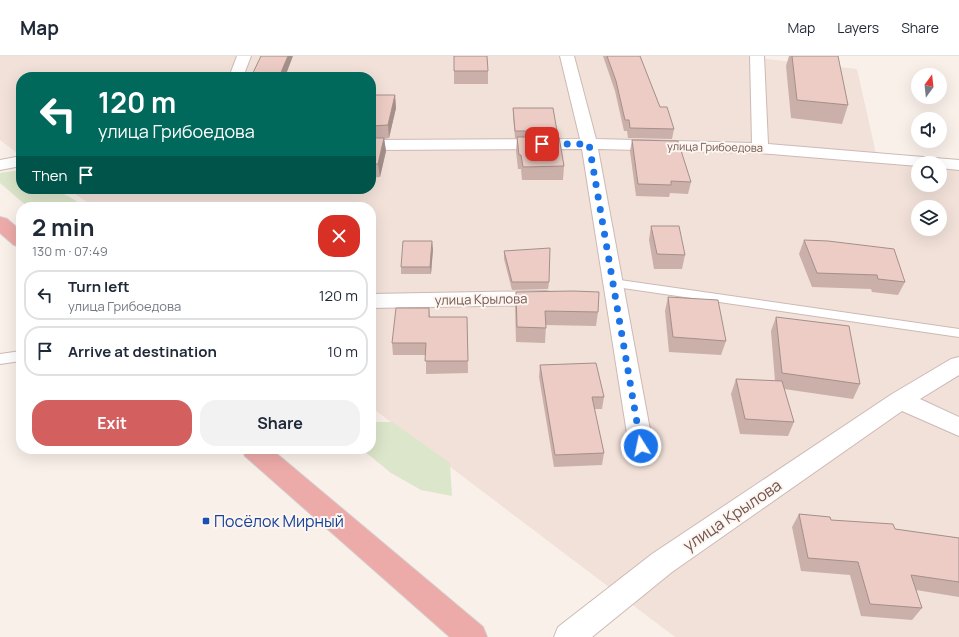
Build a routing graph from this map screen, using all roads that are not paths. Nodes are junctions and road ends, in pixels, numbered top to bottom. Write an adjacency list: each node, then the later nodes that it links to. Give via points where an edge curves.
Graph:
1 (244, 56): 4 (street)
2 (567, 56): 5 (street)
3 (757, 56): 7 (street)
4 (238, 72)
5 (589, 144): 6 (street, улица Грибоедова); 7 (street, улица Грибоедова); 15 (street)
6 (376, 145)
7 (760, 148): 8 (street, улица Грибоедова)
8 (911, 161)
9 (16, 162): 11 (street)
10 (947, 164): 12 (street, улица Грибоедова)
11 (0, 165)
12 (959, 165)
13 (0, 223): 14 (highway)
14 (16, 237)
15 (609, 292): 18 (lane); 24 (street)
16 (567, 297): 17 (street, улица Крылова)
17 (376, 301)
18 (959, 332)
19 (16, 357): 20 (lane)
20 (0, 359)
21 (959, 365): 22 (street, улица Крылова)
22 (900, 400): 23 (street); 27 (street, улица Крылова, via 662,563)
23 (959, 427)
24 (641, 446)
25 (260, 454): 26 (highway)
26 (472, 637)
27 (569, 637)

